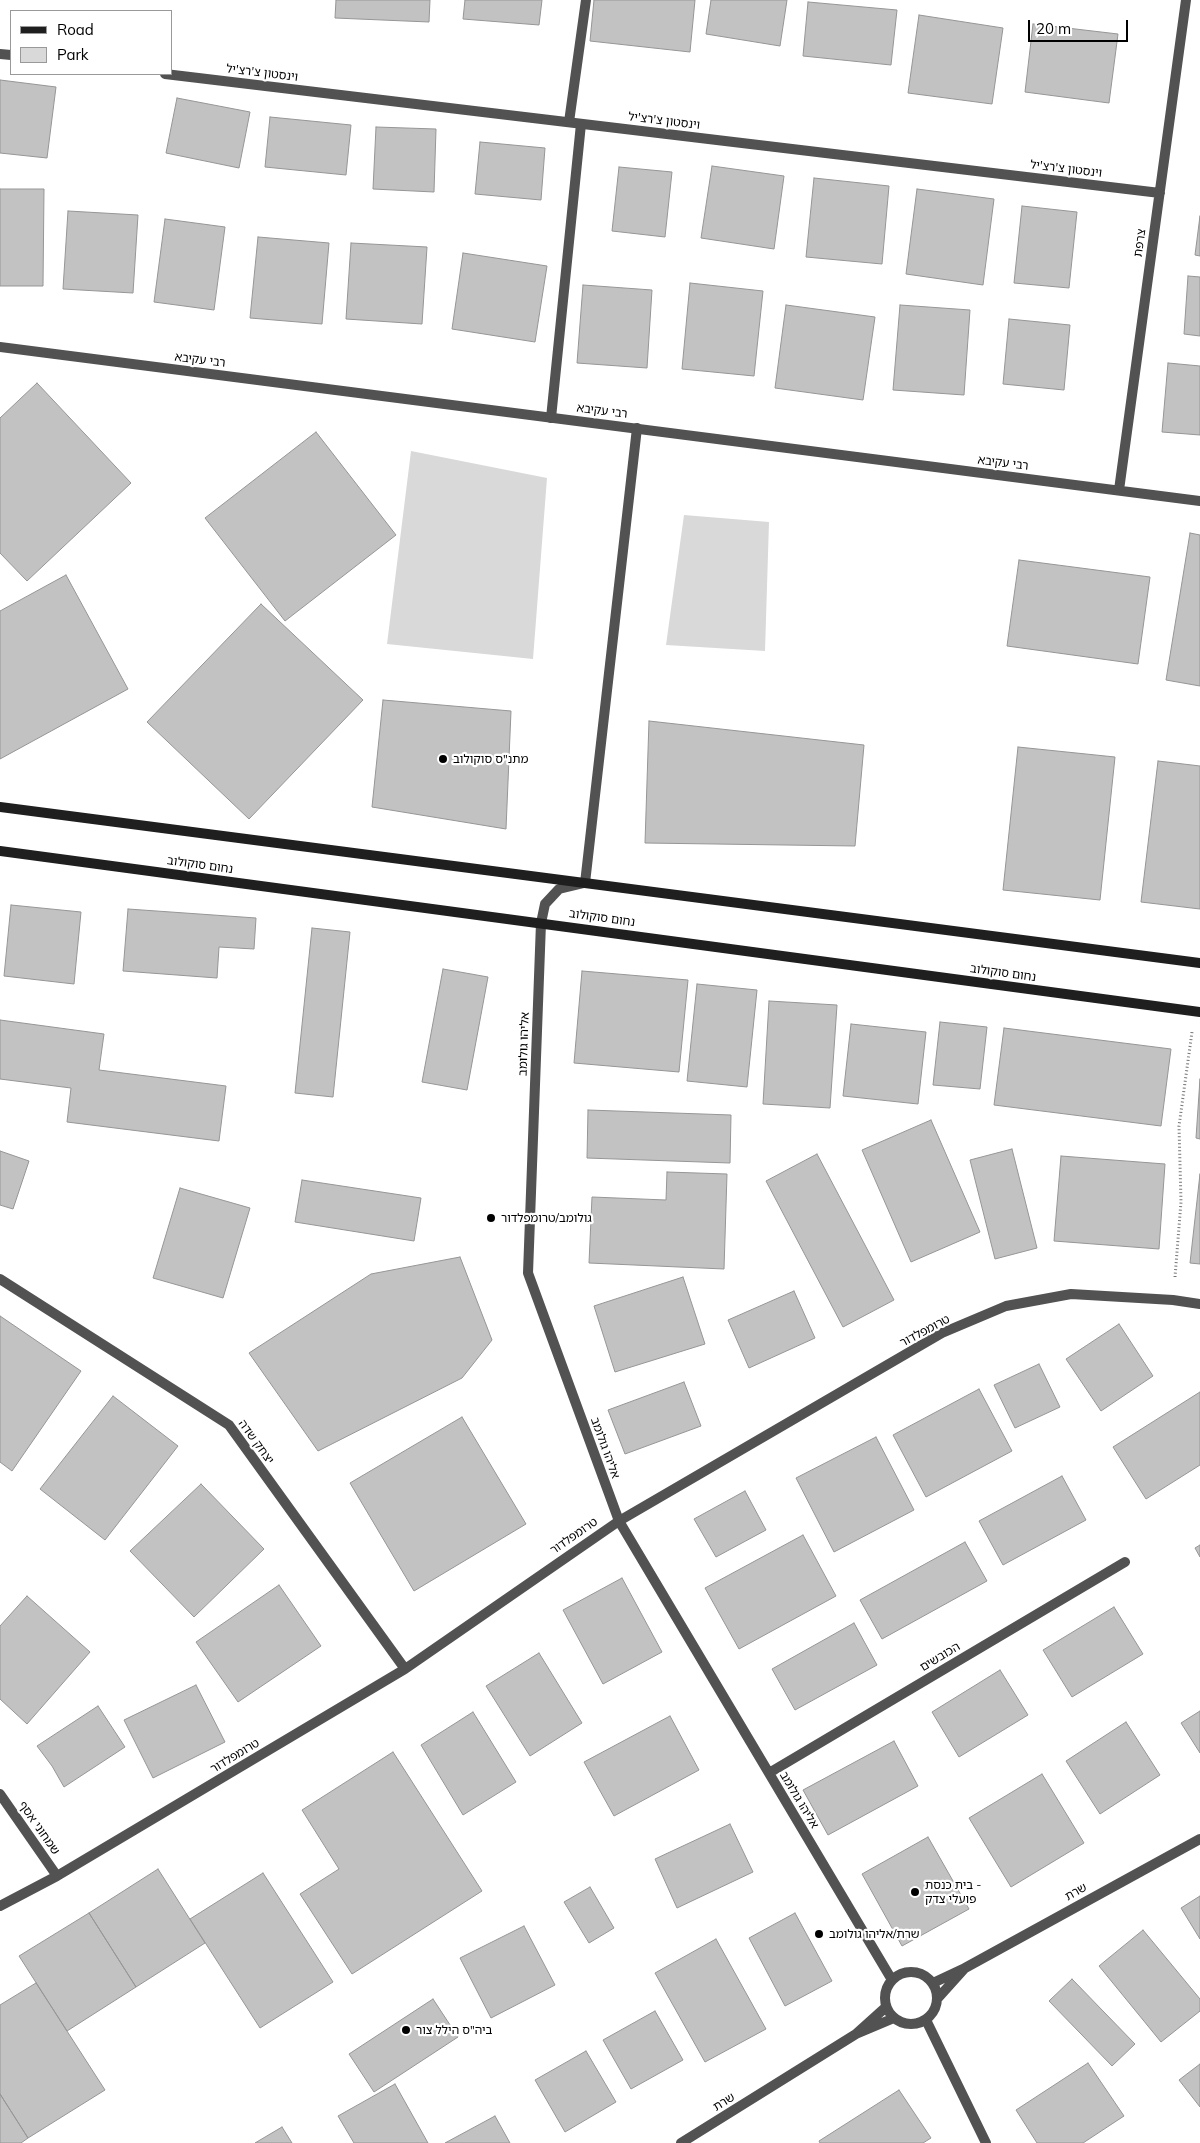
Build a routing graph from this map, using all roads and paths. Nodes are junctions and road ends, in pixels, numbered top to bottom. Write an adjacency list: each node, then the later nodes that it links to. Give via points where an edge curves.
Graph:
1 (586, 0): 4 (street)
2 (1186, 0): 6 (street, צרפת)
3 (172, 75): 4 (street, וינסטון צ'רצ'יל)
4 (569, 122): 5 (street, וינסטון צ'רצ'יל)
5 (581, 124): 6 (street, וינסטון צ'רצ'יל); 8 (street)
6 (1160, 193): 10 (street, צרפת)
7 (0, 347): 8 (street, רבי עקיבא)
8 (551, 418): 9 (street, רבי עקיבא)
9 (637, 428): 10 (street, רבי עקיבא); 14 (street)
10 (1119, 490): 11 (street, רבי עקיבא)
11 (1200, 501)
12 (0, 807): 14 (main road)
13 (0, 850): 15 (main road, נחום סוקולוב)
14 (585, 883): 15 (street, אליהו גולומב, via 559,889 545,904); 16 (main road)
15 (541, 923): 17 (main road, נחום סוקולוב); 21 (street, אליהו גולומב, via 528,1273)
16 (1200, 963)
17 (1197, 1012): 19 (path, via 1179,1126 1181,1202)
18 (0, 1279): 23 (street, יצחק שדה, via 229,1425)
19 (1173, 1300): 20 (street, טרומפלדור); 21 (street, טרומפלדור, via 1071,1294 1006,1306 942,1333)
20 (1200, 1304)
21 (619, 1521): 23 (street, טרומפלדור); 24 (street, אליהו גולומב)
22 (1125, 1562): 24 (street, הכובשים)
23 (406, 1669): 27 (street, טרומפלדור)
24 (769, 1773): 30 (street, אליהו גולומב)
25 (0, 1794): 27 (street, שמחוני אסף)
26 (1200, 1839): 29 (street, שרת)
27 (57, 1876): 28 (street, טרומפלדור)
28 (0, 1906)
29 (965, 1968): 31 (street, שרת); 32 (street, שרת)
30 (892, 1980): 31 (street, via 900,1975 918,1973); 33 (street, via 886,1990)
31 (933, 1983): 32 (street)
32 (938, 1998): 35 (street)
33 (886, 2007): 34 (street); 36 (street, שרת)
34 (894, 2018): 35 (street, via 910,2025); 36 (street, שרת)
35 (926, 2020): 38 (street)
36 (856, 2034): 37 (street, שרת)
37 (681, 2143)
38 (986, 2143)

